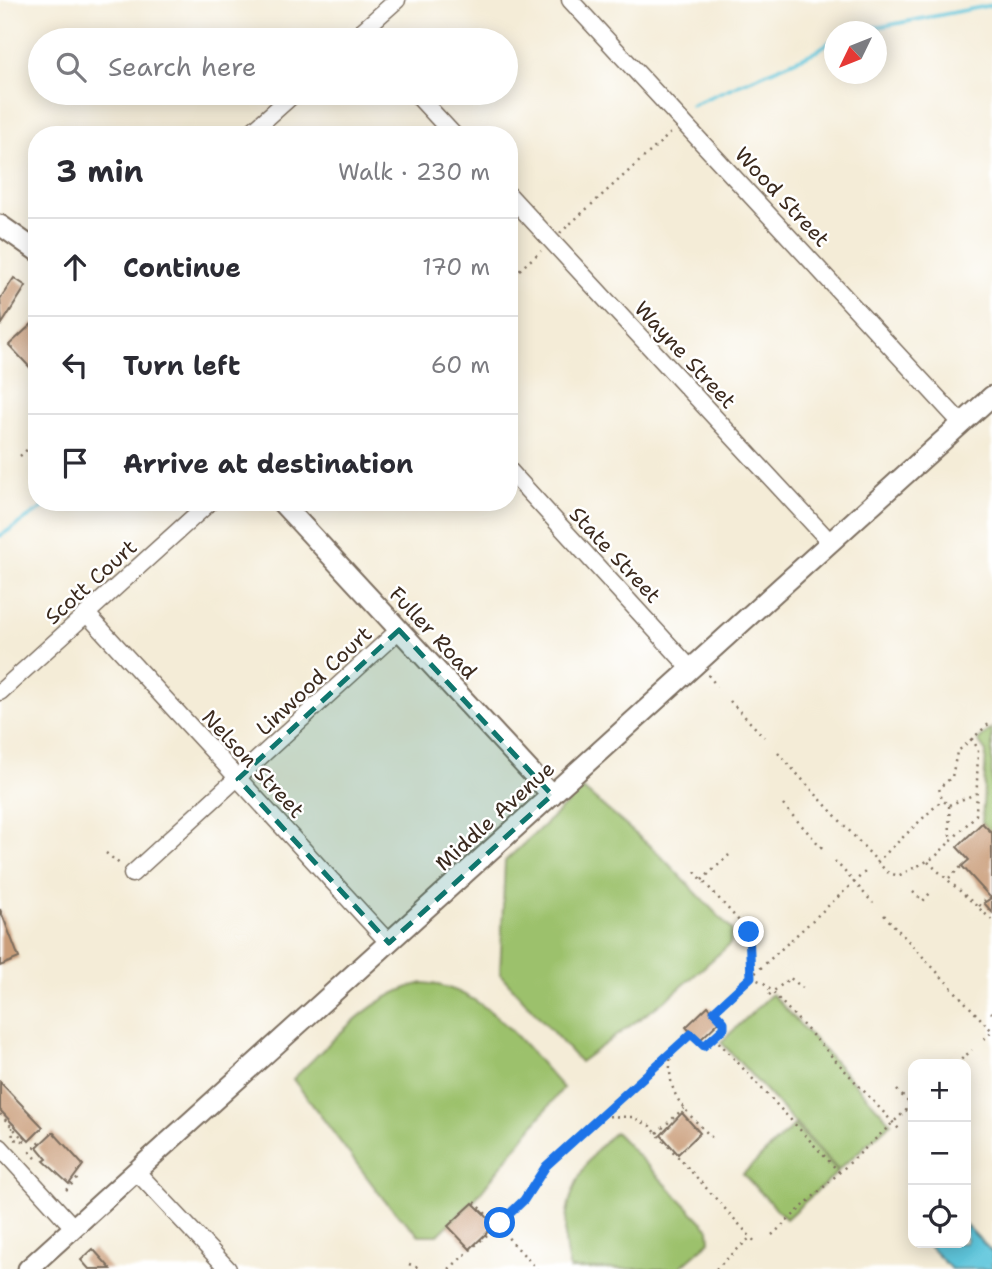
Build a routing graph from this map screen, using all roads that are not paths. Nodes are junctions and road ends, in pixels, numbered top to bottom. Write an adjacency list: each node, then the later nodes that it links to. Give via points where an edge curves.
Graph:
1 (397, 0): 3 (street)
2 (570, 0): 12 (street, Wood Street)
3 (369, 28)
4 (282, 105): 6 (street)
5 (426, 105): 7 (street)
6 (258, 126)
7 (446, 126)
8 (518, 205): 16 (street, Wayne Street)
9 (0, 225): 10 (street)
10 (28, 245)
11 (992, 396): 12 (street, Middle Avenue)
12 (962, 424): 16 (street, Middle Avenue)
13 (518, 480): 19 (street, State Street)
14 (200, 511): 17 (street, Scott Court)
15 (289, 511): 18 (street, Fuller Road)
16 (831, 543): 19 (street, Middle Avenue)
17 (87, 614): 20 (street, Scott Court); 21 (street, Nelson Street)
18 (399, 631): 21 (street, Linwood Court); 22 (street, Fuller Road)
19 (690, 668): 22 (street, Middle Avenue)
20 (0, 692)
21 (238, 779): 23 (street, Linwood Court); 24 (street, Nelson Street)
22 (552, 795): 24 (street, Middle Avenue)
23 (132, 874)
24 (389, 943): 26 (street, Middle Avenue)
25 (0, 1147): 27 (street)
26 (136, 1171): 27 (street, Middle Avenue); 29 (street)
27 (74, 1228): 28 (street, Middle Avenue)
28 (28, 1269)
29 (228, 1269)

